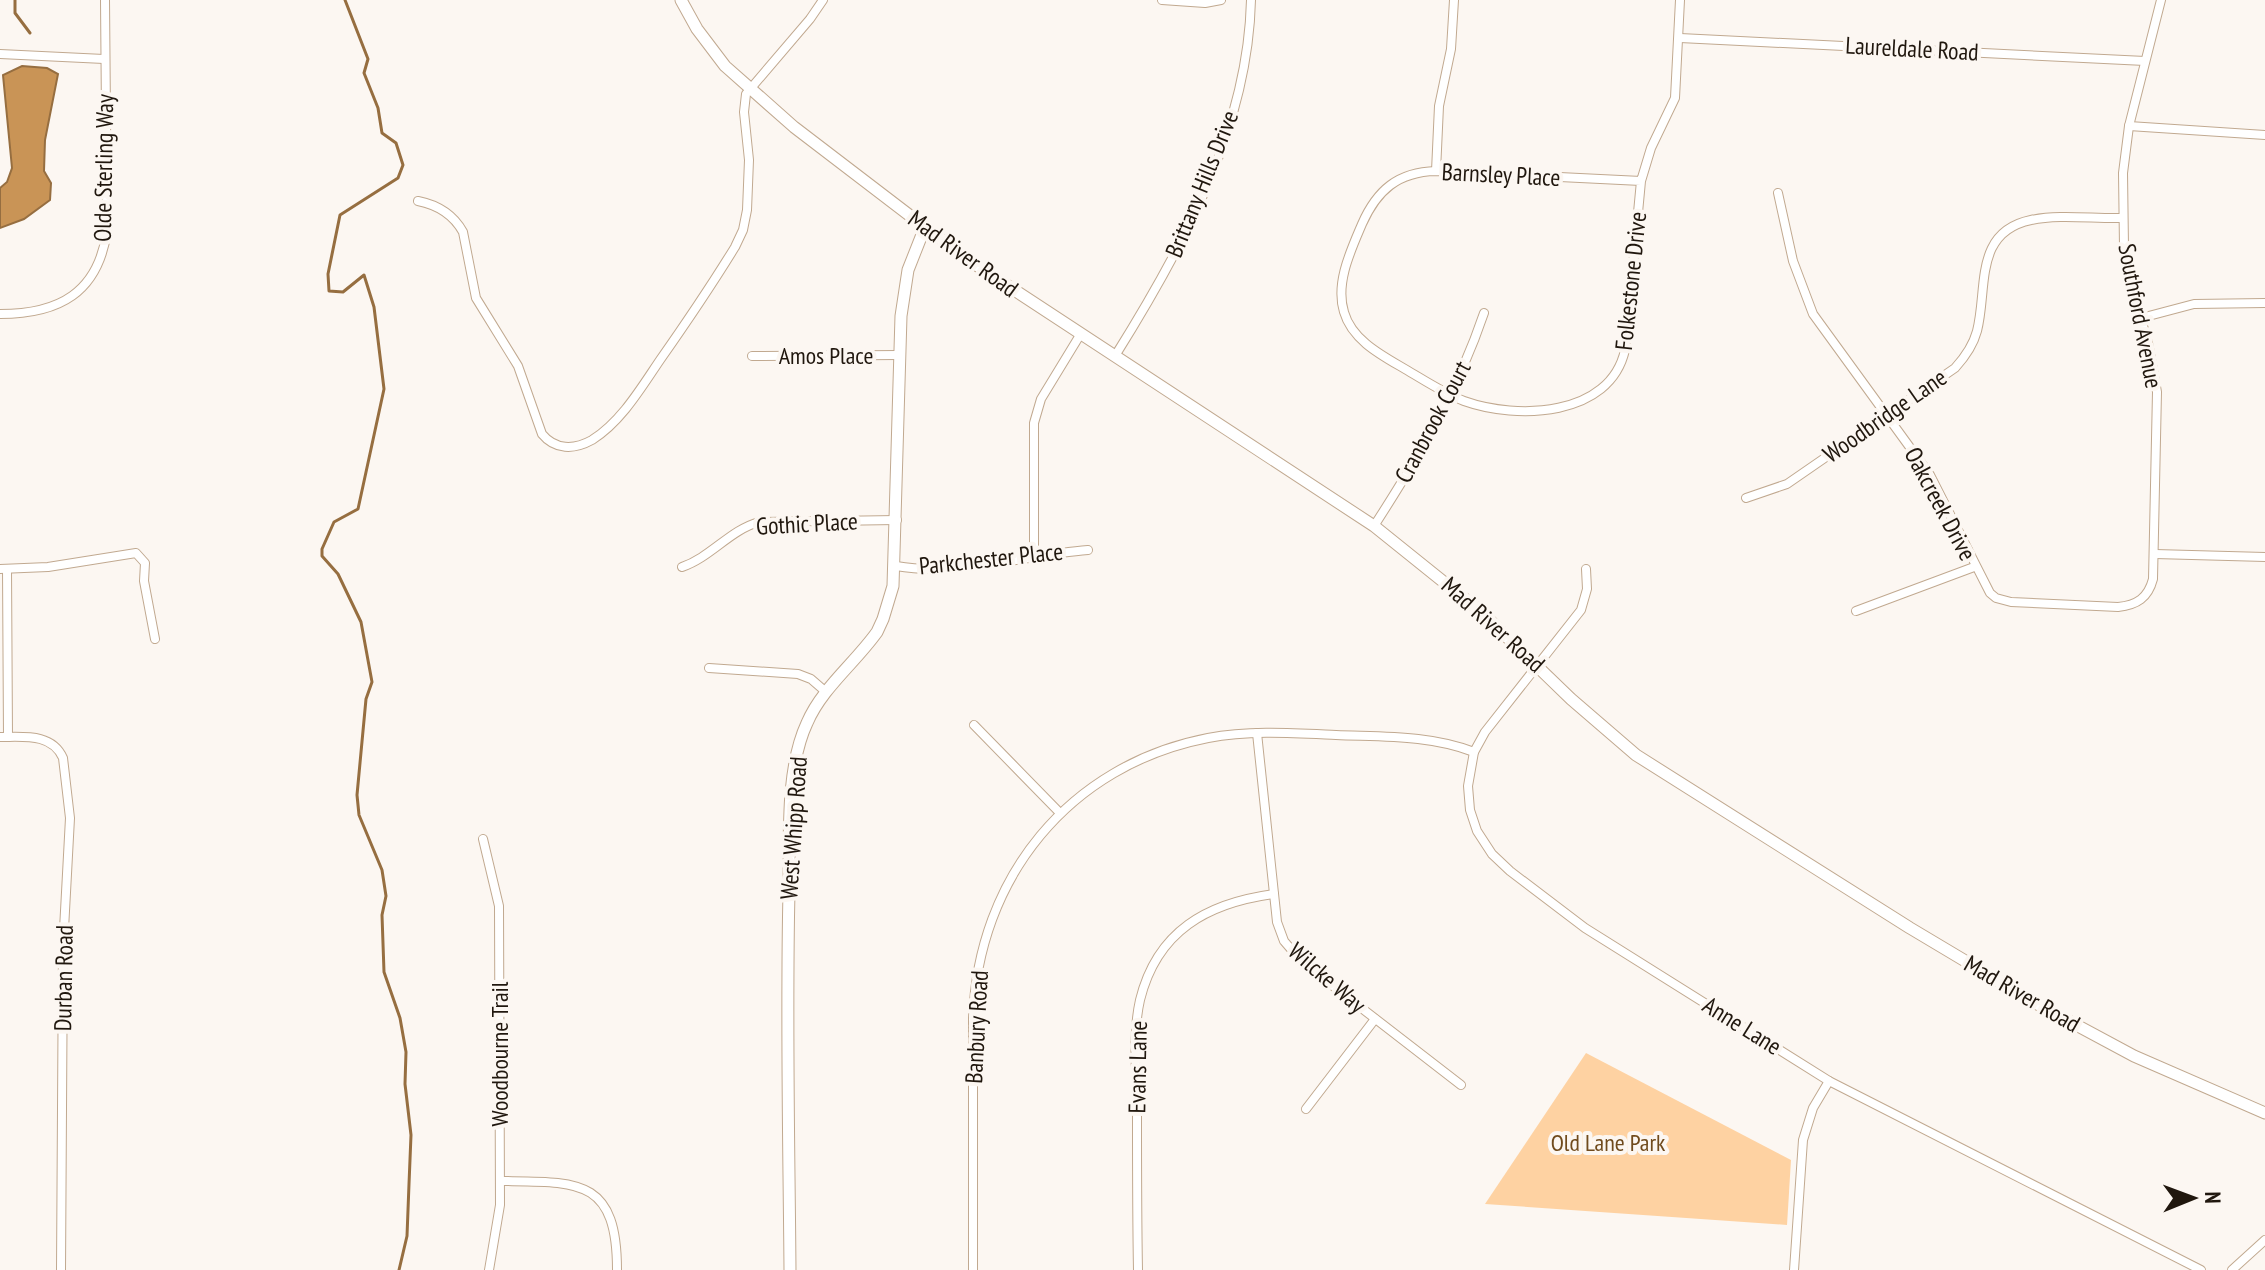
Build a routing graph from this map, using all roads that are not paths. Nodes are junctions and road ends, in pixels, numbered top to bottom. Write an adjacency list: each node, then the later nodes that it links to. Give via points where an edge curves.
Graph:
1 (105, 0): 12 (street, Olde Sterling Way)
2 (681, 0): 14 (street, Mad River Road, via 708,45)
3 (823, 0): 14 (street)
4 (1162, 0): 5 (street)
5 (1221, 0)
6 (1251, 0): 31 (street, Brittany Hills Drive, via 1242,84 1202,195 1155,292)
7 (1454, 0): 17 (street)
8 (1680, 0): 10 (street, Folkestone Drive)
9 (2161, 0): 13 (street, Southford Avenue)
10 (1680, 38): 13 (street, Laureldale Road); 18 (street, Folkestone Drive, via 1675,98)
11 (0, 54): 12 (street)
12 (104, 59): 26 (street, Olde Sterling Way, via 107,231 101,259 64,303 39,312)
13 (2145, 61): 15 (street, Southford Avenue)
14 (749, 90): 20 (street, via 744,112 747,210 735,247 622,412 579,446 560,446 542,434 518,366 476,298 458,222); 23 (street, Mad River Road)
15 (2129, 126): 16 (street); 22 (street, Southford Avenue)
16 (2265, 135)
17 (1436, 171): 18 (street, Barnsley Place); 21 (street, Barnsley Place, via 1396,180)
18 (1641, 181): 32 (street, Folkestone Drive, via 1625,350 1609,383 1579,401 1530,412 1487,408)
19 (1778, 193): 33 (street, Oakcreek Drive, via 1806,300)
20 (418, 201)
21 (1373, 202): 32 (street, Folkestone Drive, via 1346,267 1343,312 1358,338)
22 (2123, 218): 27 (street, Southford Avenue, via 2127,271); 33 (street, Woodbridge Lane, via 2034,219 2001,235 1988,255 1977,331 1965,357)
23 (925, 227): 28 (street, Mad River Road); 29 (street, West Whipp Road, via 908,270)
24 (2265, 303): 27 (street, via 2194,304)
25 (1484, 313): 32 (street, Cranbrook Court)
26 (0, 314)
27 (2141, 318): 38 (street, Southford Avenue, via 2157,392)
28 (1080, 335): 31 (street, Mad River Road); 40 (street, via 1041,399 1034,423)
29 (899, 355): 30 (street, Amos Place); 35 (street, West Whipp Road)
30 (752, 356)
31 (1115, 356): 36 (street, Mad River Road)
32 (1450, 395): 36 (street, Cranbrook Court, via 1426,446)
33 (1887, 416): 34 (street, Woodbridge Lane, via 1787,484); 43 (street, Oakcreek Drive, via 1930,475)
34 (1746, 498)
35 (897, 520): 41 (street, West Whipp Road); 42 (street, Gothic Place, via 759,522)
36 (1374, 526): 48 (street, Mad River Road)
37 (1088, 550): 40 (street, Parkchester Place)
38 (2155, 554): 39 (street); 43 (street, Oakcreek Drive, via 2146,596 2118,607 2003,601 1990,593)
39 (2265, 557)
40 (1034, 558): 41 (street, Parkchester Place)
41 (896, 566): 50 (street, West Whipp Road, via 877,632)
42 (682, 567)
43 (1974, 567): 46 (street)
44 (4, 569): 47 (street, via 136,553 145,563); 53 (street)
45 (1586, 569): 48 (street, Anne Lane, via 1581,610)
46 (1856, 611)
47 (155, 639)
48 (1538, 665): 54 (street, Anne Lane); 62 (street, Mad River Road, via 1636,755 1950,953 2134,1056)
49 (709, 668): 50 (street, via 798,674)
50 (826, 692): 68 (street, West Whipp Road, via 801,738 792,804)
51 (974, 725): 55 (street)
52 (1257, 733): 54 (street, Banbury Road, via 1415,738); 55 (street, Banbury Road, via 1210,737 1160,750 1115,771); 57 (street, Wilcke Way)
53 (4, 737): 65 (street, Durban Road, via 42,738 59,750 70,818 63,948)
54 (1474, 752): 59 (street, Anne Lane, via 1468,786 1473,821 1510,871 1623,953)
55 (1060, 813): 69 (street, Banbury Road, via 1007,883 981,955 973,1018)
56 (483, 839): 63 (street, Woodbourne Trail, via 499,906)
57 (1274, 894): 58 (street, Wilcke Way, via 1279,930 1291,951); 70 (street, Evans Lane, via 1229,902 1186,925 1147,979 1137,1021)
58 (1375, 1019): 60 (street, Wilcke Way); 61 (street)
59 (1829, 1081): 71 (street, via 1803,1140); 72 (street, Anne Lane)
60 (1461, 1085)
61 (1306, 1109)
62 (2265, 1113)
63 (500, 1181): 66 (street, Woodbourne Trail, via 499,1223); 67 (street, via 555,1182 592,1194 614,1224)
64 (2265, 1240): 73 (street)
65 (61, 1270)
66 (489, 1270)
67 (617, 1270)
68 (790, 1270)
69 (973, 1270)
70 (1138, 1270)
71 (1794, 1270)
72 (2201, 1270)
73 (2232, 1270)

